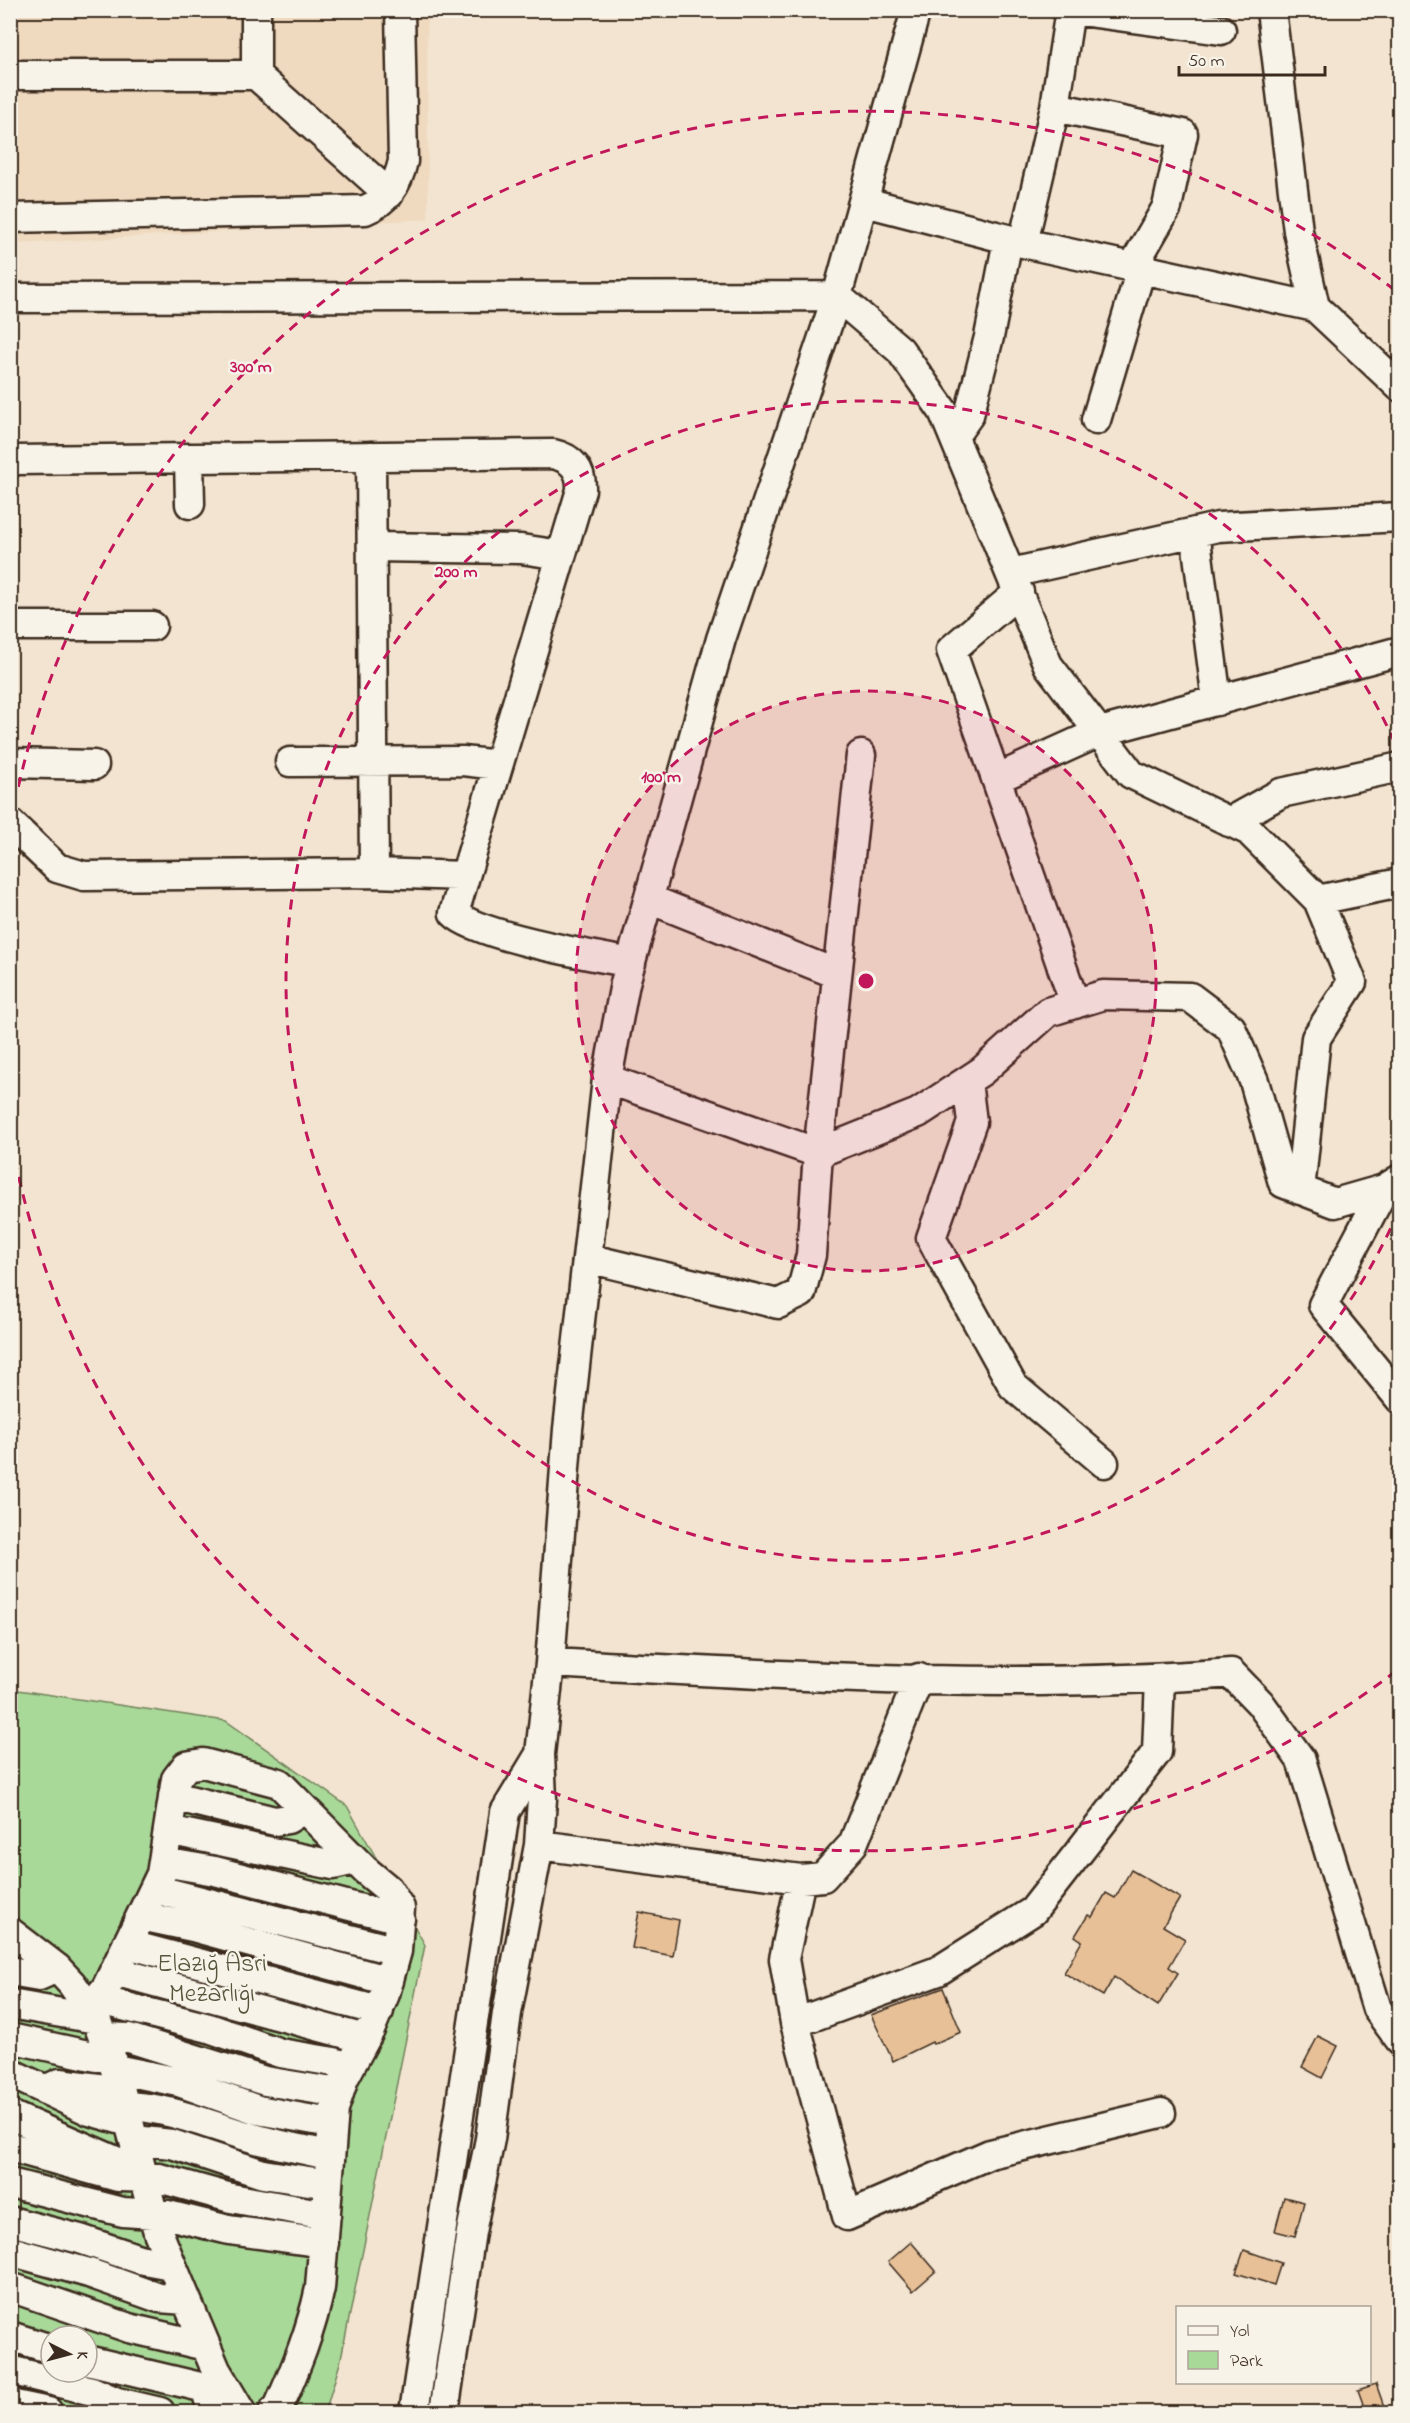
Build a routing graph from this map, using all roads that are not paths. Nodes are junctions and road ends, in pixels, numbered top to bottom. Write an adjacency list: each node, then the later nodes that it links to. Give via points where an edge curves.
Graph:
1 (256, 10): 8 (street)
2 (400, 10): 10 (street, via 402,161)
3 (916, 10): 11 (street)
4 (1072, 10): 6 (street); 9 (street)
5 (1271, 10): 17 (street, via 1298,231)
6 (1221, 30)
7 (10, 75): 8 (street)
8 (256, 75): 10 (street)
9 (1055, 107): 13 (street); 14 (street, via 1183,134 1167,207)
10 (389, 194): 12 (street, via 365,210)
11 (865, 202): 13 (street); 15 (street)
12 (10, 218)
13 (1015, 242): 14 (street); 20 (street, via 969,415)
14 (1137, 268): 17 (street); 19 (street)
15 (837, 296): 16 (street); 20 (street, via 900,350 943,411); 48 (street, via 721,639)
16 (10, 298)
17 (1315, 307): 18 (street)
18 (1400, 387)
19 (1096, 420)
20 (954, 436): 29 (street)
21 (371, 456): 22 (street); 27 (street); 28 (street, via 562,456 576,466 581,482)
22 (189, 458): 23 (street); 24 (street)
23 (10, 463)
24 (190, 504)
25 (1400, 517): 26 (street, via 1218,527)
26 (1195, 532): 29 (street); 33 (street)
27 (372, 547): 28 (street, via 521,549); 36 (street)
28 (561, 555): 40 (street)
29 (1015, 583): 34 (street, via 1048,665); 42 (street, via 951,650)
30 (10, 626): 31 (street)
31 (152, 627)
32 (1400, 651): 33 (street)
33 (1217, 701): 34 (street)
34 (1100, 732): 42 (street); 43 (street, via 1131,774)
35 (861, 755): 51 (street)
36 (373, 761): 37 (street); 40 (street); 45 (street)
37 (290, 762)
38 (10, 763): 39 (street)
39 (94, 765)
40 (498, 765): 46 (street)
41 (1400, 767): 43 (street, via 1281,793)
42 (996, 780): 52 (street)
43 (1229, 822): 49 (street, via 1249,831)
44 (10, 823): 45 (street, via 57,868 84,876)
45 (374, 873): 46 (street)
46 (465, 876): 50 (street, via 454,913 461,921 555,948)
47 (1400, 883): 49 (street)
48 (649, 898): 50 (street); 51 (street)
49 (1318, 900): 57 (street, via 1352,982 1316,1038)
50 (631, 963): 53 (street)
51 (837, 974): 55 (street)
52 (1075, 1004): 54 (street, via 1048,1012); 57 (street, via 1103,995 1190,997 1232,1028 1254,1081 1283,1183)
53 (607, 1079): 55 (street); 58 (street)
54 (967, 1082): 55 (street, via 918,1113); 60 (street, via 972,1122 931,1238 1013,1386)
55 (818, 1153): 58 (street, via 811,1254 801,1293 778,1304)
56 (1392, 1184): 57 (street, via 1335,1203); 59 (street, via 1323,1305)
57 (1300, 1190)
58 (587, 1258): 61 (street, via 568,1429)
59 (1400, 1399)
60 (1104, 1463)
61 (550, 1664): 62 (street, via 805,1677); 64 (street)
62 (919, 1678): 63 (street); 71 (street, via 853,1844 823,1877)
63 (1160, 1679): 84 (street, via 1157,1752 1033,1911 938,1971); 87 (street, via 1231,1673 1260,1703 1301,1760 1377,2009)
64 (540, 1754): 68 (street); 117 (street, via 505,1812)
65 (173, 1796): 66 (street, via 275,1821 288,1819); 66 (street, via 180,1772 194,1763 203,1763 279,1783); 67 (street)
66 (304, 1809): 69 (street)
67 (168, 1830): 69 (street, via 333,1865); 70 (street)
68 (539, 1845): 71 (street); 118 (street, via 507,2013)
69 (355, 1860): 74 (street, via 393,1895 400,1908)
70 (163, 1862): 72 (street); 74 (street, via 215,1871)
71 (801, 1879): 84 (street, via 784,1959)
72 (154, 1889): 73 (street); 77 (street)
73 (141, 1916): 76 (street); 81 (street)
74 (400, 1919): 77 (street)
75 (10, 1932): 78 (street)
76 (127, 1944): 80 (street); 83 (street)
77 (397, 1951): 81 (street)
78 (57, 1968): 79 (street, via 39,1976); 90 (street)
79 (10, 1971)
80 (114, 1971): 86 (street); 90 (street)
81 (389, 1981): 83 (street)
82 (10, 2004): 90 (street)
83 (379, 2011): 86 (street)
84 (795, 2023): 91 (street, via 847,2216 990,2154)
85 (10, 2038): 90 (street, via 97,2057)
86 (365, 2038): 89 (street)
87 (1400, 2040)
88 (10, 2073): 90 (street, via 45,2090 60,2083)
89 (344, 2080): 90 (street, via 265,2080 129,2038); 90 (street, via 334,2062 280,2053 115,2004); 93 (street)
90 (117, 2082): 92 (street, via 117,2161); 93 (street, via 179,2082 266,2111); 94 (street, via 118,2177); 95 (street, via 150,2107 265,2142); 97 (street, via 181,2146 257,2173); 98 (street); 99 (street, via 159,2178 231,2198)
91 (1161, 2113)
92 (10, 2115)
93 (331, 2122): 95 (street)
94 (10, 2147)
95 (330, 2155): 97 (street)
96 (10, 2183): 98 (street, via 123,2212)
97 (328, 2184): 99 (street)
98 (153, 2215): 101 (street); 103 (street)
99 (326, 2215): 101 (street)
100 (10, 2221): 103 (street)
101 (324, 2243): 116 (street, via 320,2288 309,2334)
102 (10, 2251): 105 (street, via 159,2298)
103 (171, 2265): 105 (street)
104 (10, 2287): 108 (street, via 129,2328)
105 (186, 2300): 108 (street)
106 (10, 2336): 107 (street)
107 (39, 2345)
108 (205, 2346): 115 (street)
109 (99, 2363): 114 (street, via 205,2388)
110 (10, 2370): 113 (street)
111 (10, 2404): 112 (street)
112 (48, 2412)
113 (160, 2412)
114 (213, 2412)
115 (241, 2412)
116 (273, 2412)
117 (414, 2412)
118 (444, 2412)

